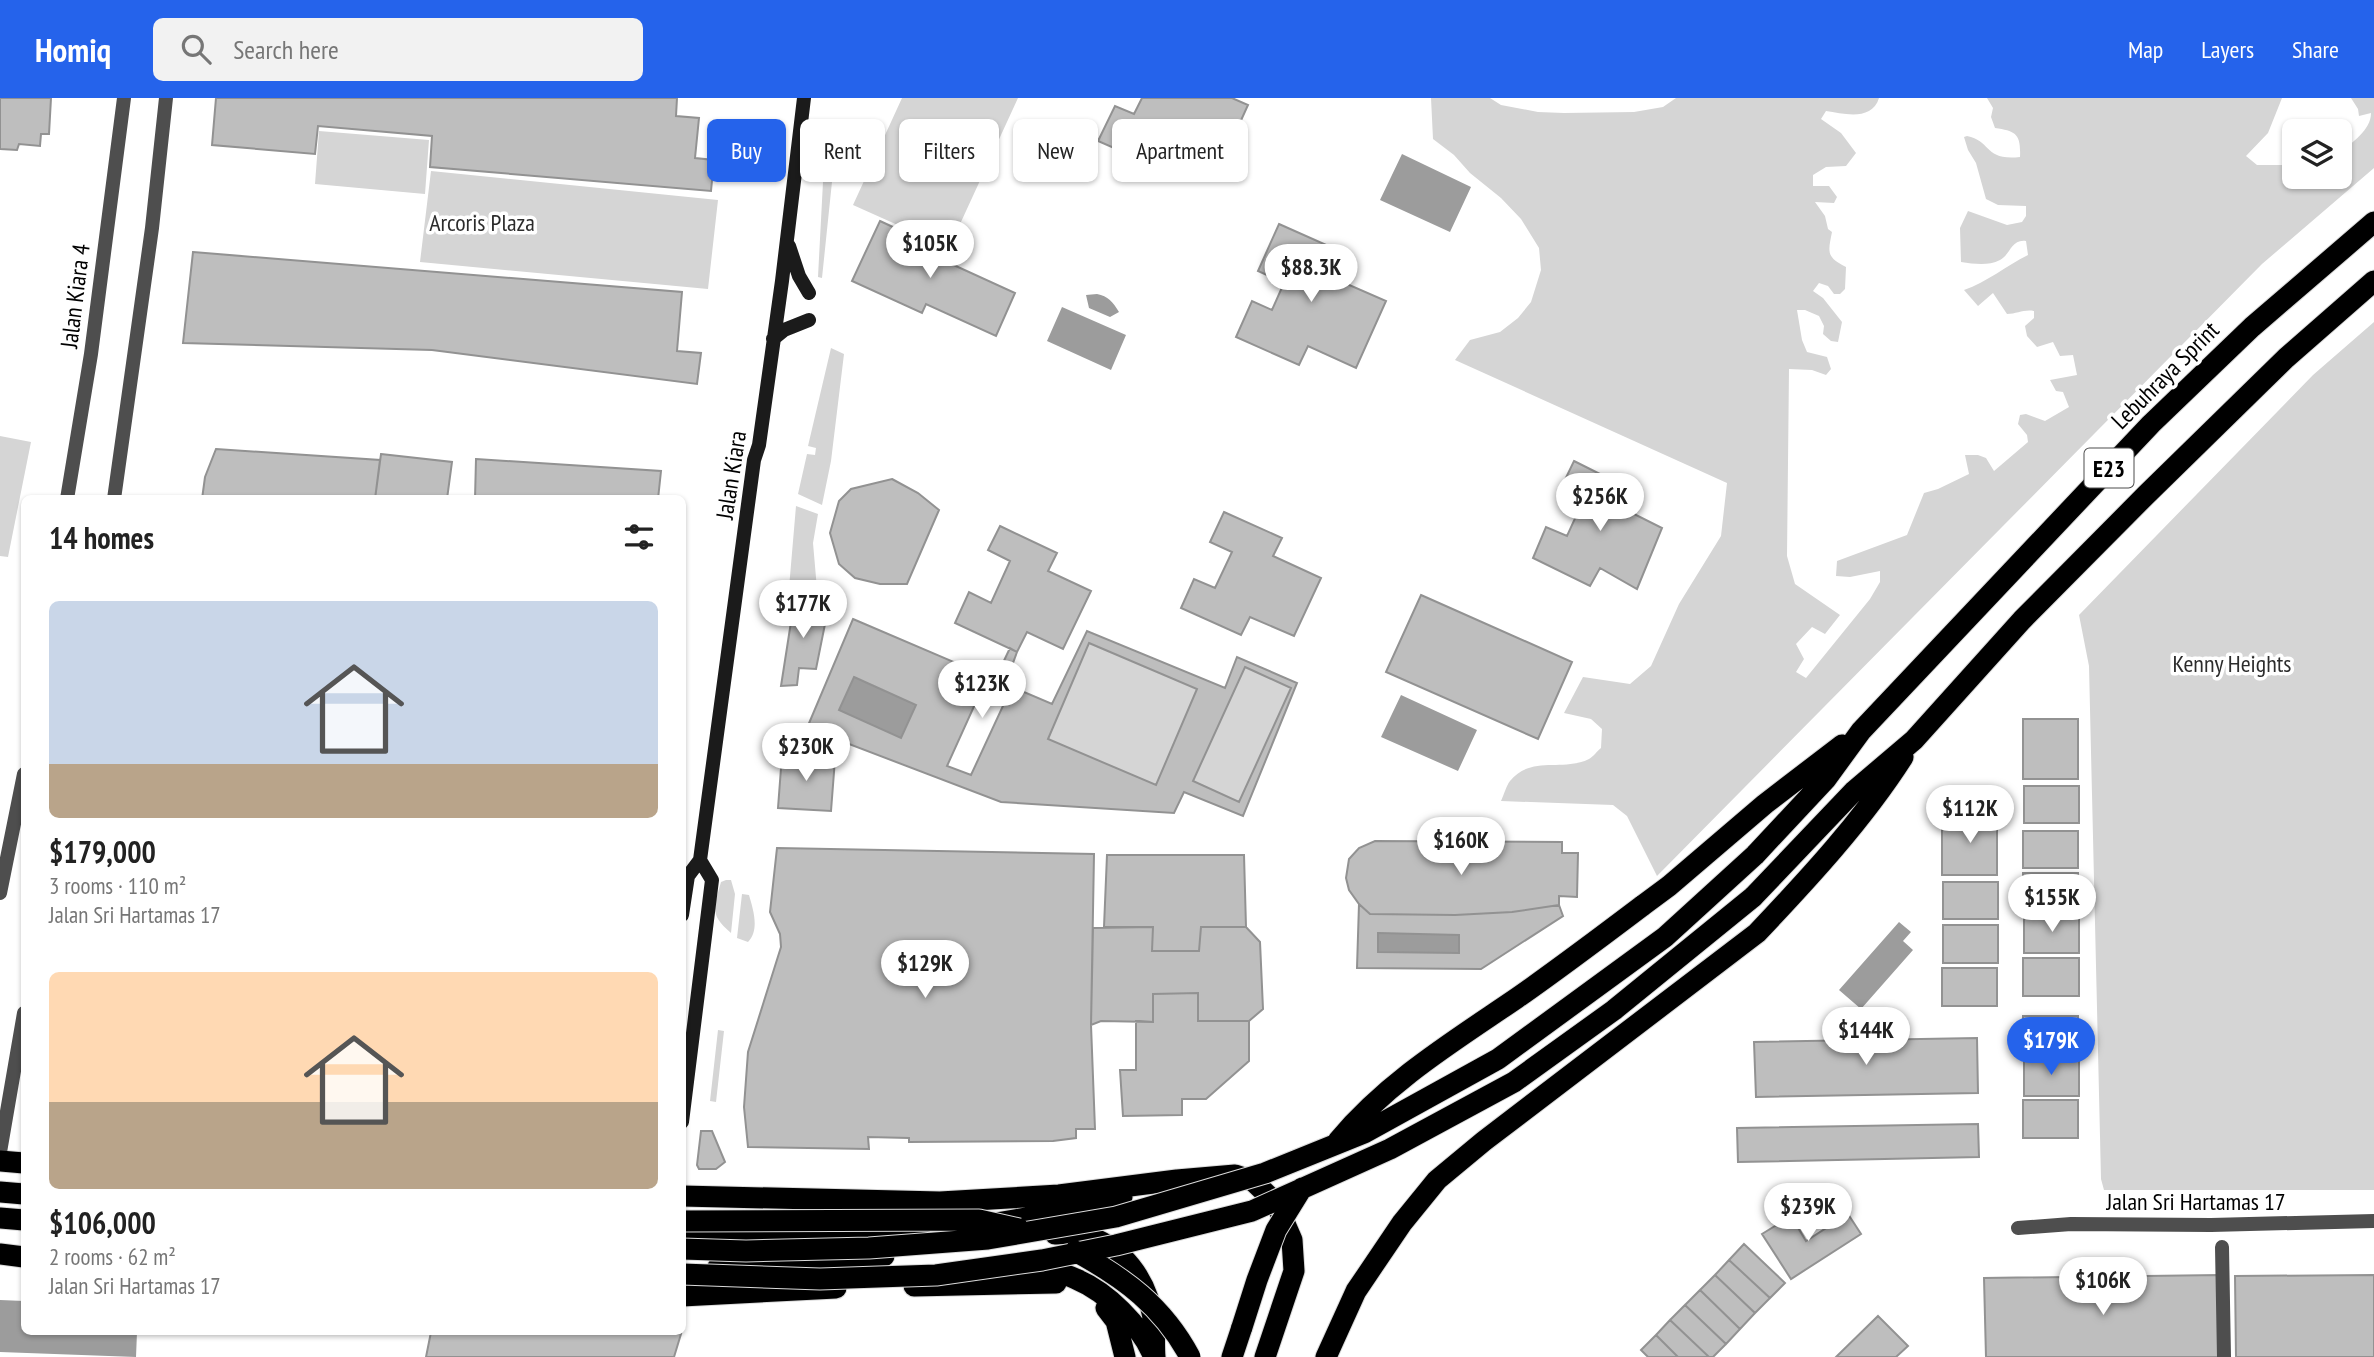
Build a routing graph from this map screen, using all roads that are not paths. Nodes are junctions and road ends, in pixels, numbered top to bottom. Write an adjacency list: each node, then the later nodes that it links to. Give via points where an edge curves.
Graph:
1 (124, 98): 10 (street, Jalan Kiara 4)
2 (166, 98): 11 (street)
3 (804, 98): 5 (main road, Jalan Kiara)
4 (2374, 222): 12 (highway, Lebuhraya Sprint / E23, via 2252,327 2151,424)
5 (787, 241): 7 (main road); 9 (main road, Jalan Kiara)
6 (2374, 281): 13 (highway, E23, via 2286,358 2146,495 2022,620)
7 (809, 292)
8 (809, 320): 9 (main road)
9 (773, 339): 15 (main road, Jalan Kiara)
10 (68, 495)
11 (115, 495)
12 (1861, 731): 38 (highway, bridge, via 1826,779 1755,855 1665,937 1498,1059 1364,1132 1265,1173 1116,1217 988,1239 869,1248); 48 (highway, bridge, via 1765,804 1669,886 1407,1073 1354,1122 1312,1172 1276,1230)
13 (1914, 740): 42 (highway, bridge, via 1854,791 1754,897 1614,1010 1514,1082 1390,1149 1252,1212 1042,1260 936,1275 820,1279); 50 (highway, via 1880,794 1756,933 1437,1180 1356,1291)
14 (21, 789): 17 (street)
15 (700, 860): 16 (main road, Jalan Kiara, via 688,876); 19 (main road, Jalan Kiara, via 712,880)
16 (686, 889)
17 (0, 893)
18 (21, 1030): 20 (street)
19 (686, 1090)
20 (0, 1153)
21 (0, 1161): 22 (highway)
22 (21, 1163)
23 (1177, 1180): 26 (highway, via 1059,1195 940,1202); 36 (highway, via 1082,1209 1019,1221 784,1241); 49 (highway, via 1235,1175 1254,1181 1276,1203 1292,1240 1294,1271)
24 (0, 1192): 25 (highway)
25 (21, 1194)
26 (686, 1196)
27 (0, 1202): 28 (main road)
28 (21, 1204)
29 (0, 1218): 30 (highway)
30 (21, 1220)
31 (686, 1221): 47 (highway, bridge, via 979,1220 1013,1228 1059,1242 1135,1288)
32 (2374, 1221): 34 (street, Jalan Sri Hartamas 17)
33 (0, 1228): 35 (main road)
34 (2018, 1228)
35 (21, 1231)
36 (686, 1237)
37 (2222, 1247): 51 (street)
38 (686, 1249)
39 (0, 1253): 40 (highway)
40 (21, 1255)
41 (686, 1267): 46 (highway, via 859,1259 993,1247 1058,1233 1082,1234 1103,1242 1130,1263 1148,1296)
42 (686, 1274)
43 (686, 1281): 46 (highway, bridge, via 761,1281 970,1265 1033,1268 1076,1279 1106,1298 1147,1341)
44 (686, 1296): 45 (highway, via 1061,1284 1103,1303 1116,1321)
45 (1125, 1357)
46 (1154, 1357)
47 (1190, 1357)
48 (1232, 1357)
49 (1265, 1357)
50 (1326, 1357)
51 (2224, 1357)

